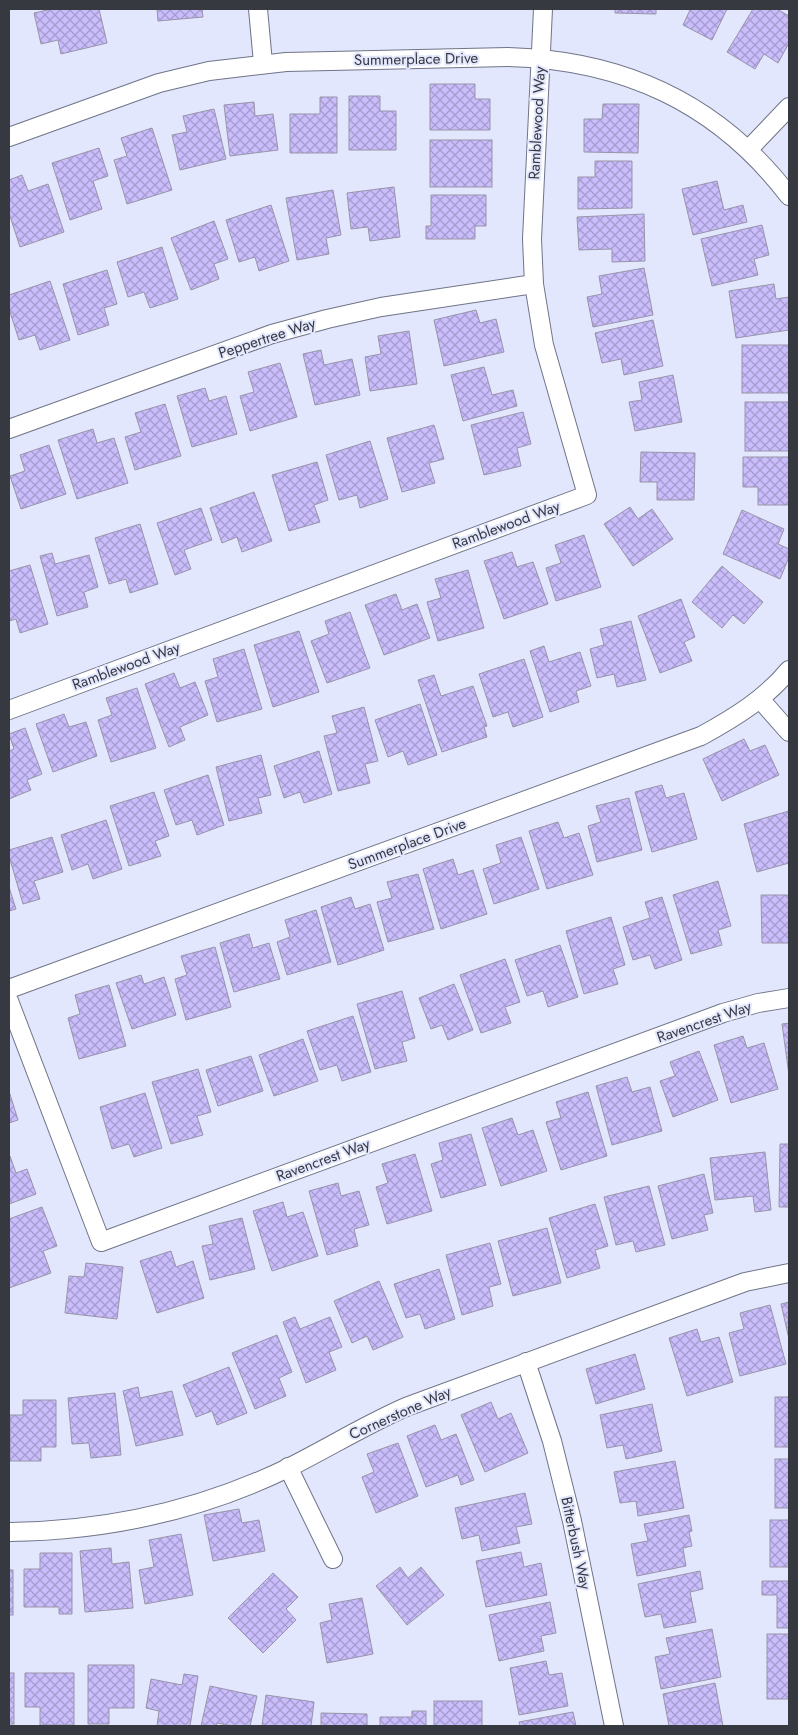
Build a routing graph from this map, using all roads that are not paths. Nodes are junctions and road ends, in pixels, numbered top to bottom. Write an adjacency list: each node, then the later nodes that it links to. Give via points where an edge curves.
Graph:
1 (258, 9): 4 (street)
2 (543, 9): 3 (street, Ramblewood Way)
3 (540, 58): 4 (street, Summerplace Drive); 7 (street, Summerplace Drive, via 578,63 647,83 709,117); 9 (street, Ramblewood Way, via 532,239)
4 (262, 63): 6 (street, Summerplace Drive, via 159,83)
5 (789, 107): 7 (street)
6 (9, 137)
7 (748, 150): 8 (street, Summerplace Drive)
8 (789, 196)
9 (534, 284): 10 (street, Peppertree Way, via 381,306 272,334); 13 (street, Ramblewood Way, via 544,345 587,494)
10 (9, 429)
11 (789, 670): 12 (street, Summerplace Drive)
12 (760, 699): 14 (street); 15 (street, Summerplace Drive, via 733,719 701,736)
13 (9, 710)
14 (789, 732)
15 (9, 989)
16 (789, 998): 17 (street, Ravencrest Way, via 723,1013 102,1242)
17 (9, 1001)
18 (789, 1273): 19 (street, Cornerstone Way, via 745,1282)
19 (526, 1362): 20 (street, Cornerstone Way, via 376,1420); 23 (street, Bitterbush Way, via 552,1441 572,1521)
20 (288, 1467): 21 (street, Cornerstone Way, via 212,1499 147,1517 103,1525); 22 (street)
21 (9, 1532)
22 (333, 1559)
23 (614, 1726)

